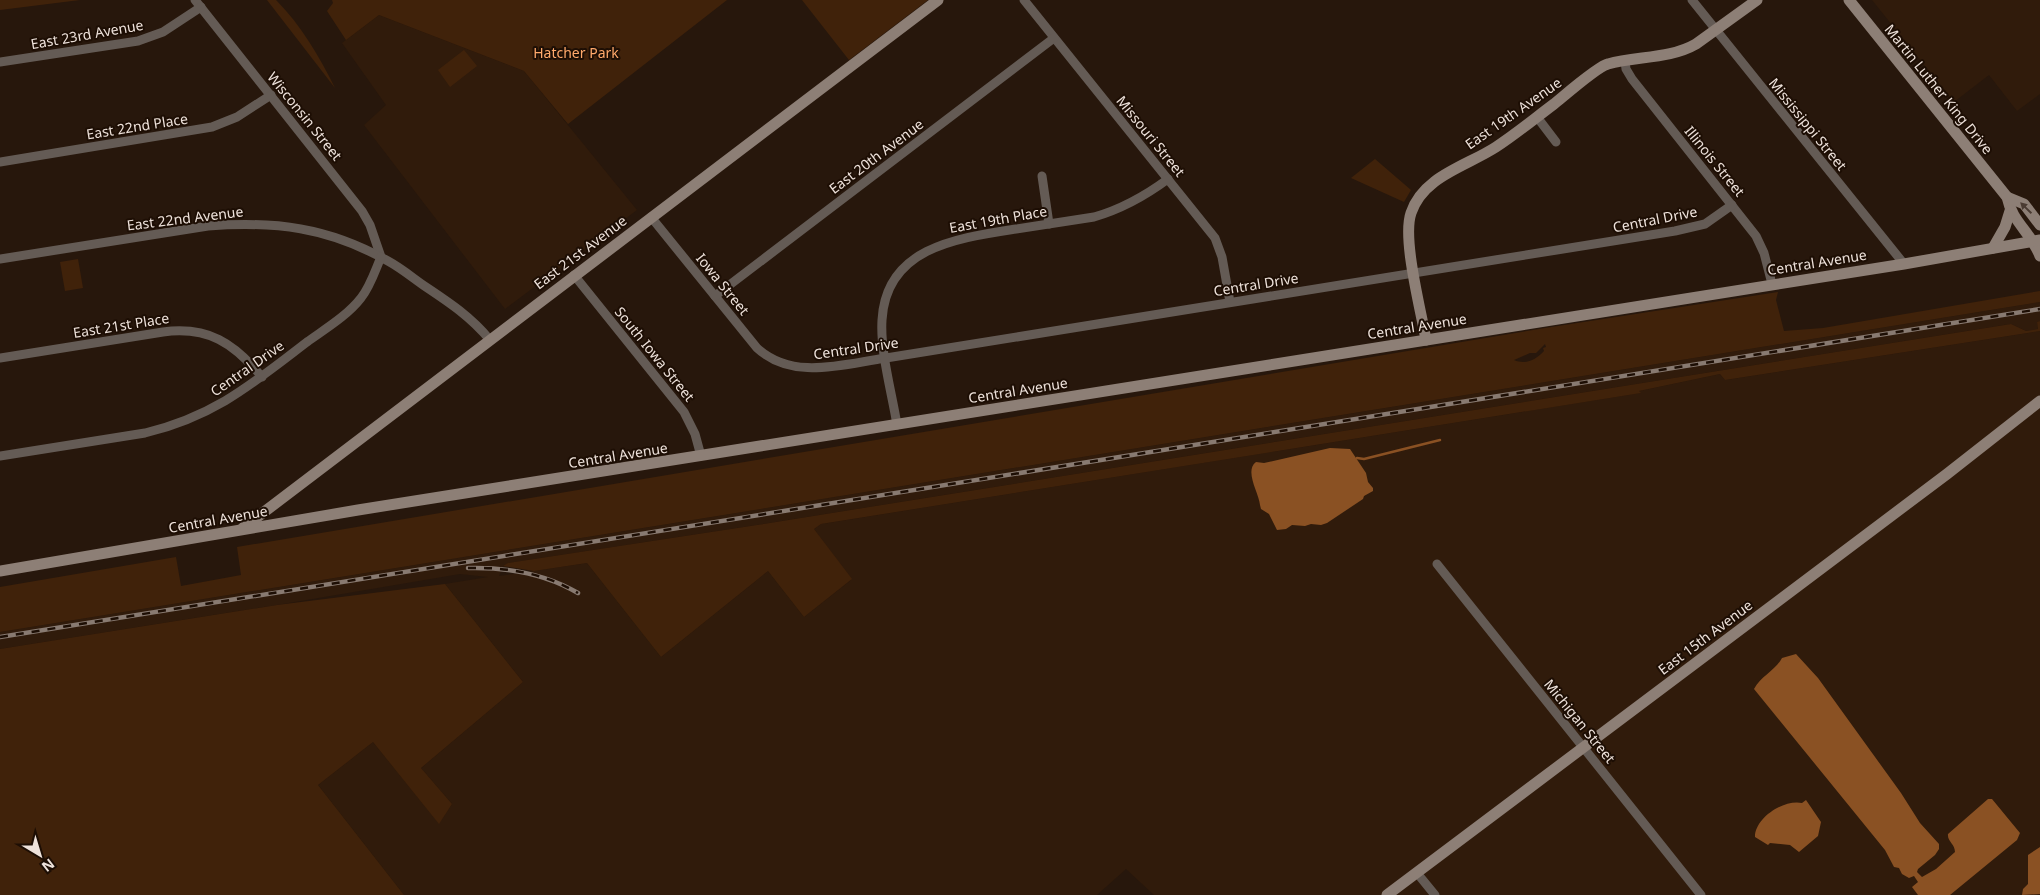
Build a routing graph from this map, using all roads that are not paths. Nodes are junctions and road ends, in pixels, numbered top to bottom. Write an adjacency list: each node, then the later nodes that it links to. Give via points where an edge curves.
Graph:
1 (938, 0): 20 (main road, East 21st Avenue)
2 (1024, 0): 8 (street, Missouri Street)
3 (1692, 0): 7 (street, Mississippi Street)
4 (1757, 0): 7 (main road, East 19th Avenue)
5 (1849, 0): 17 (main road, Martin Luther King Drive)
6 (198, 4): 10 (street, East 23rd Avenue, via 169,29 138,41); 11 (street, Wisconsin Street)
7 (1716, 30): 9 (main road, East 19th Avenue, via 1681,51); 28 (street, Mississippi Street)
8 (1054, 38): 16 (street, Missouri Street); 32 (street, East 20th Avenue)
9 (1625, 61): 12 (main road, East 19th Avenue, via 1606,64); 18 (street, Illinois Street, via 1632,79)
10 (0, 62)
11 (271, 95): 14 (street, East 22nd Place, via 237,117 212,127); 26 (street, Wisconsin Street, via 362,211)
12 (1537, 117): 13 (street); 29 (main road, East 19th Avenue, via 1498,146 1437,180 1420,194 1409,221)
13 (1556, 142)
14 (0, 162)
15 (1042, 176): 21 (street)
16 (1168, 178): 21 (street, East 19th Place, via 1133,202 1113,211); 33 (street, Missouri Street, via 1217,242)
17 (2007, 197): 19 (main road, Martin Luther King Drive); 22 (main road, Martin Luther King Drive, one-way to 17, via 2024,204)
18 (1732, 205): 29 (street, Central Drive, via 1710,221 1694,227); 31 (street, Illinois Street, via 1761,244)
19 (2010, 211): 23 (main road, Martin Luther King Drive); 24 (main road, via 2006,227)
20 (651, 217): 30 (main road, East 21st Avenue); 32 (street, Iowa Street)
21 (1049, 224): 37 (street, East 19th Place, via 959,239 932,248 910,262 894,280 885,301 882,331)
22 (2040, 225)
23 (2037, 240): 24 (main road, Central Avenue); 25 (main road, Martin Luther King Drive)
24 (1993, 248): 28 (main road, Central Avenue)
25 (2040, 256)
26 (380, 257): 27 (street, East 22nd Avenue, via 312,231 285,225 239,224 208,226); 34 (street, East 22nd Avenue, via 462,311); 39 (street, Central Drive, via 366,292 356,304)
27 (0, 259)
28 (1904, 264): 31 (main road, Central Avenue)
29 (1414, 273): 33 (street, Central Drive); 35 (main road, East 19th Avenue)
30 (574, 275): 34 (main road, East 21st Avenue); 45 (street, South Iowa Street, via 684,412)
31 (1772, 284): 35 (main road, Central Avenue)
32 (715, 296): 38 (street, Iowa Street, via 758,348)
33 (1230, 302): 37 (street, Central Drive)
34 (490, 340): 46 (main road, East 21st Avenue)
35 (1426, 340): 43 (main road, Central Avenue)
36 (0, 358): 39 (street, East 21st Place, via 187,331 207,334 228,344)
37 (886, 358): 38 (street, Central Drive, via 812,368); 43 (street, East 19th Place)
38 (779, 363)
39 (262, 377): 44 (street, Central Drive, via 223,403 169,427)
40 (2040, 401): 42 (main road, East 15th Avenue)
41 (2040, 413): 42 (main road)
42 (2021, 416): 49 (main road, East 15th Avenue)
43 (897, 425): 45 (main road, Central Avenue)
44 (0, 456)
45 (701, 456): 46 (main road, Central Avenue)
46 (240, 530): 48 (main road, Central Avenue)
47 (1437, 564): 49 (street, Michigan Street)
48 (0, 571)
49 (1584, 747): 50 (main road, East 15th Avenue); 53 (street, Michigan Street)
50 (1417, 873): 51 (main road, East 15th Avenue); 52 (street)
51 (1387, 895)
52 (1435, 895)
53 (1701, 895)

